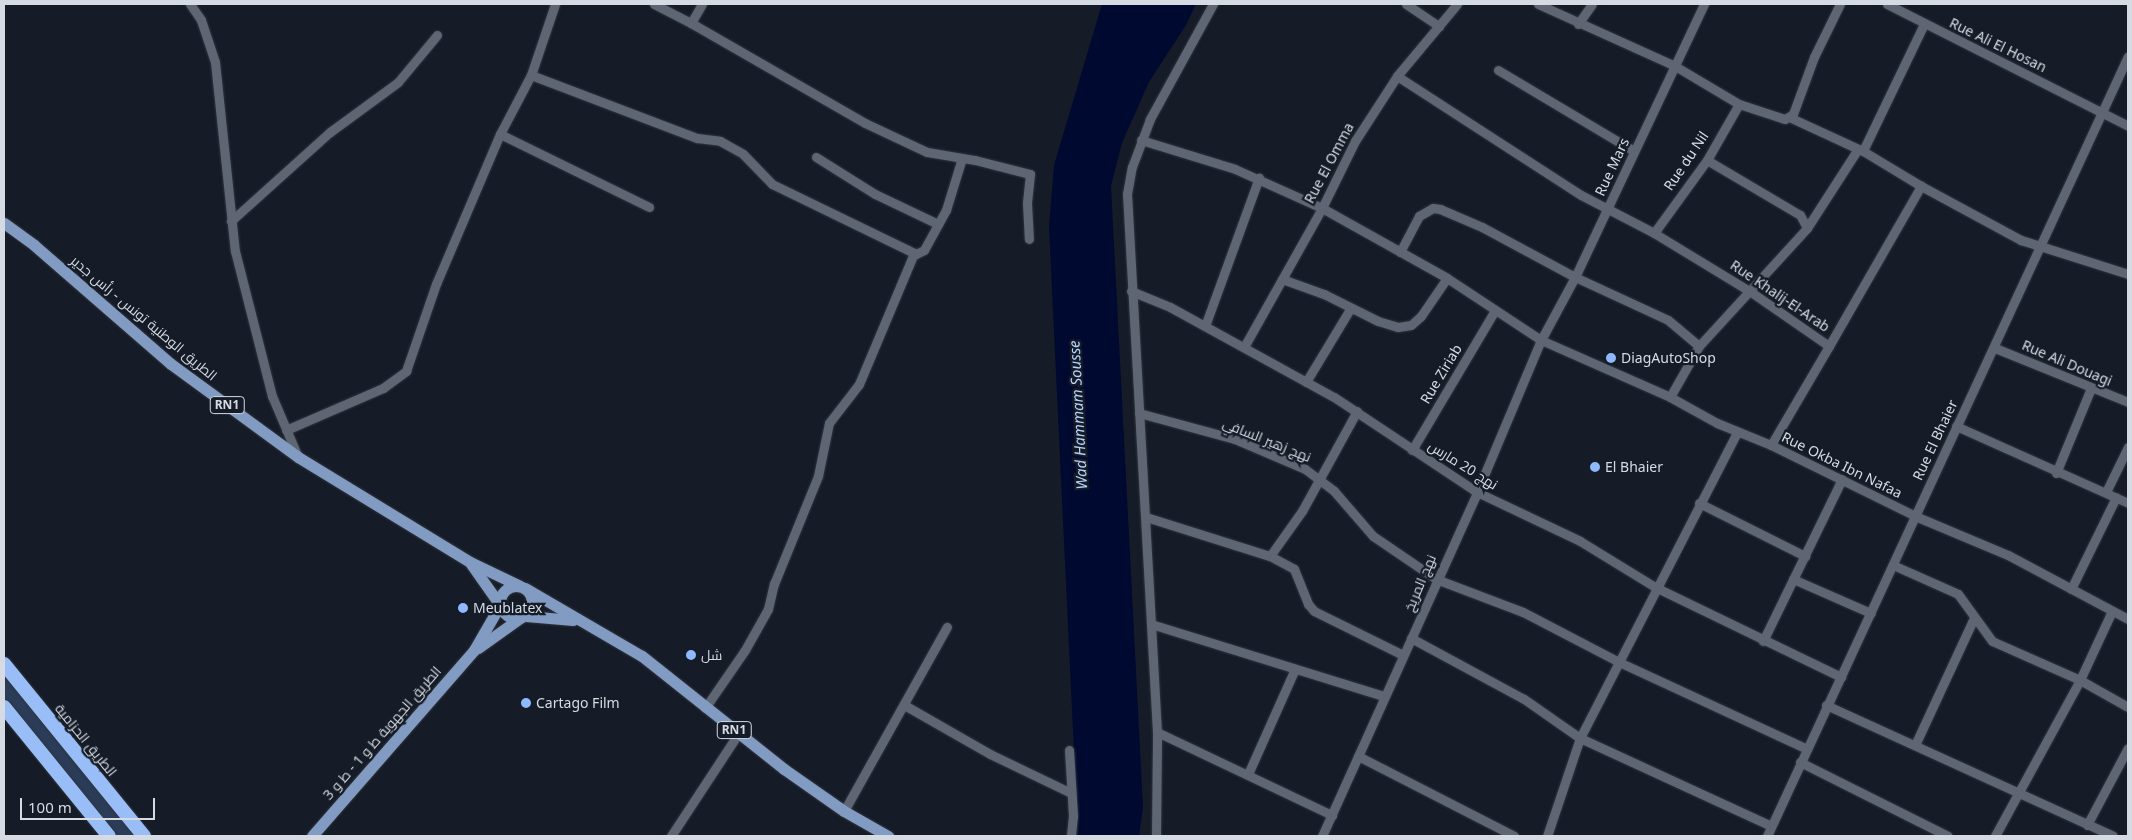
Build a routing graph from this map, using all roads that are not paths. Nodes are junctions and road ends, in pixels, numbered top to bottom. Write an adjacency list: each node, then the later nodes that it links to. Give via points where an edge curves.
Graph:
1 (190, 4): 39 (street, via 200,20 214,62)
2 (555, 4): 21 (street)
3 (654, 4): 13 (street)
4 (702, 4): 13 (street)
5 (1213, 4): 28 (street, via 1202,29 1161,95)
6 (1406, 4): 16 (street)
7 (1458, 4): 16 (street, Rue El Omma)
8 (1538, 4): 14 (street)
9 (1592, 4): 14 (street)
10 (1704, 4): 19 (street, Rue Mars)
11 (1840, 4): 25 (street, via 1814,58 1793,114)
12 (1887, 4): 15 (street, Rue Ali El Hosan)
13 (691, 23): 32 (street, via 865,123 927,152)
14 (1578, 24): 19 (street)
15 (1924, 24): 24 (street, Rue Ali El Hosan); 29 (street)
16 (1439, 26): 22 (street, Rue El Omma)
17 (437, 35): 39 (street, via 398,82 330,132)
18 (2128, 56): 24 (street, Rue El Bhaier)
19 (1674, 66): 23 (street); 30 (street, Rue Mars)
20 (1498, 70): 30 (street)
21 (531, 74): 27 (street); 47 (street, via 697,138 720,141 742,154 772,184)
22 (1397, 76): 37 (street, Rue El Omma, via 1355,141); 38 (street, Rue Khalij-El-Arab)
23 (1739, 104): 25 (street); 33 (street, Rue du Nil)
24 (2101, 112): 26 (street, Rue Ali El Hosan); 45 (street, Rue El Bhaier)
25 (1788, 118): 29 (street)
26 (2128, 126)
27 (500, 134): 36 (street); 69 (street, via 436,284 406,371 383,388)
28 (1141, 140): 34 (street, Rue Okba Ibn Nafaa); 52 (street, via 1127,194)
29 (1861, 150): 35 (street); 42 (street)
30 (1634, 151): 38 (street, Rue Mars)
31 (816, 157): 41 (street, via 875,194)
32 (962, 158): 41 (street); 44 (street, via 1030,174 1027,203)
33 (1706, 160): 42 (street, via 1800,214); 43 (street, Rue du Nil)
34 (1259, 178): 37 (street, Rue Okba Ibn Nafaa); 56 (street)
35 (1921, 186): 45 (street, via 2022,240); 59 (street, Rue Khalij-El-Arab)
36 (649, 207)
37 (1322, 208): 46 (street, Rue Okba Ibn Nafaa); 51 (street, Rue El Omma)
38 (1607, 210): 43 (street, Rue Khalij-El-Arab); 49 (street, Rue Mars)
39 (231, 221): 69 (street, via 258,345)
40 (4, 223): 74 (main road, الطريق الوطنية تونس - رأس جدير / RN1, via 34,245 171,364)
41 (938, 224): 47 (street, via 922,252)
42 (1807, 228): 53 (street)
43 (1654, 233): 53 (street, Rue Khalij-El-Arab)
44 (1029, 239)
45 (2040, 246): 48 (street); 61 (street, Rue El Bhaier)
46 (1400, 252): 49 (street, via 1419,216 1433,208 1482,227); 50 (street, Rue Okba Ibn Nafaa)
47 (914, 254): 117 (street, via 860,384 829,423 818,476 774,584 768,609 745,650)
48 (2128, 274)
49 (1575, 277): 57 (street, Rue Mars); 58 (street, via 1668,320)
50 (1447, 278): 54 (street, via 1430,305 1411,325 1387,324); 55 (street, Rue Okba Ibn Nafaa)
51 (1282, 279): 54 (street, via 1324,294); 60 (street, Rue El Omma)
52 (1131, 291): 56 (street, نهج 20 مارس); 67 (street)
53 (1750, 292): 58 (street); 59 (street, Rue Khalij-El-Arab)
54 (1350, 308): 62 (street)
55 (1494, 312): 57 (street, Rue Okba Ibn Nafaa); 73 (street, Rue Ziriab)
56 (1205, 326): 60 (street, نهج 20 مارس)
57 (1541, 340): 64 (street, Rue Okba Ibn Nafaa); 78 (street, نهج المريخ)
58 (1699, 346): 64 (street)
59 (1829, 346): 71 (street)
60 (1244, 347): 62 (street, نهج 20 مارس)
61 (1996, 348): 63 (street, Rue Ali Douagi); 68 (street, Rue El Bhaier)
62 (1306, 382): 66 (street, نهج 20 مارس)
63 (2091, 388): 65 (street, Rue Ali Douagi); 75 (street)
64 (1670, 397): 70 (street, Rue Okba Ibn Nafaa)
65 (2128, 402)
66 (1357, 411): 73 (street, نهج 20 مارس); 77 (street)
67 (1140, 413): 77 (street, نهج زهير السافي, via 1235,439 1296,465); 84 (street)
68 (1956, 426): 75 (street); 83 (street, Rue El Bhaier)
69 (286, 430): 74 (street)
70 (1737, 432): 71 (street, Rue Okba Ibn Nafaa); 81 (street)
71 (1771, 445): 76 (street, Rue Okba Ibn Nafaa)
72 (2128, 448): 79 (street)
73 (1412, 450): 78 (street, نهج 20 مارس)
74 (298, 457): 87 (main road, الطريق الوطنية تونس - رأس جدير / RN1)
75 (2056, 473): 79 (street)
76 (1842, 479): 83 (street, Rue Okba Ibn Nafaa); 86 (street)
77 (1320, 480): 85 (street); 89 (street, نهج زهير السافي, via 1334,490 1373,536)
78 (1477, 492): 89 (street, نهج المريخ); 92 (street, نهج 20 مارس, via 1580,540)
79 (2106, 492): 80 (street)
80 (2116, 497): 82 (street); 93 (street)
81 (1699, 503): 86 (street); 92 (street)
82 (2128, 503)
83 (1915, 516): 88 (street, Rue El Bhaier); 93 (street, Rue Okba Ibn Nafaa, via 2008,555)
84 (1146, 517): 85 (street); 101 (street)
85 (1270, 556): 106 (street, via 1294,569 1314,612)
86 (1805, 556): 90 (street)
87 (470, 562): 91 (main road, الطريق الوطنية تونس - رأس جدير / RN1); 94 (main road, الطريق الوطنية تونس - رأس جدير / RN1)
88 (1893, 565): 96 (street, Rue El Bhaier); 98 (street, via 1958,594)
89 (1436, 579): 103 (street, نهج المريخ); 107 (street, نهج زهير السافي, via 1523,612)
90 (1794, 579): 96 (street); 104 (street)
91 (523, 587): 94 (main road, via 507,588); 97 (main road, via 530,593 533,605); 100 (main road, الطريق الوطنية تونس - رأس جدير / RN1)
92 (1655, 587): 104 (street, نهج 20 مارس); 107 (street)
93 (2071, 589): 95 (street, Rue Okba Ibn Nafaa)
94 (500, 605): 97 (main road, RN1, via 509,617); 105 (main road, الطريق الجهوية ط و 1 - ط و 3)
95 (2112, 611): 99 (street, Rue Okba Ibn Nafaa); 111 (street)
96 (1871, 613): 110 (street, Rue El Bhaier)
97 (523, 617): 100 (main road, الطريق الوطنية تونس - رأس جدير / RN1); 105 (main road, الطريق الجهوية ط و 1 - ط و 3)
98 (1974, 618): 111 (street, via 1992,641); 121 (street)
99 (2128, 619)
100 (582, 622): 117 (main road, الطريق الوطنية تونس - رأس جدير / RN1, via 642,656)
101 (1151, 624): 109 (street); 118 (street)
102 (948, 626): 114 (street)
103 (1411, 638): 106 (street, نهج المريخ); 120 (street, via 1524,699)
104 (1763, 641): 110 (street, نهج 20 مارس)
105 (474, 650): 137 (main road, الطريق الجهوية ط و 1 - ط و 3)
106 (1403, 655): 112 (street, نهج المريخ)
107 (1619, 662): 120 (street); 123 (street, نهج زهير السافي)
108 (4, 664): 136 (highway, الطريق الحزامية)
109 (1295, 669): 112 (street); 127 (street)
110 (1841, 677): 113 (street, Rue El Bhaier)
111 (2080, 680): 116 (street); 129 (street)
112 (1383, 696): 125 (street, نهج المريخ)
113 (1826, 705): 121 (street); 123 (street, Rue El Bhaier)
114 (906, 706): 128 (street, via 990,754); 130 (street)
115 (4, 707): 135 (highway)
116 (2128, 707)
117 (705, 708): 119 (main road, الطريق الوطنية تونس - رأس جدير / RN1)
118 (1157, 732): 127 (street); 141 (street)
119 (738, 734): 130 (main road, الطريق الوطنية تونس - رأس جدير / RN1); 138 (street)
120 (1580, 738): 133 (street); 144 (street)
121 (1915, 745): 129 (street)
122 (2128, 748): 132 (street)
123 (1807, 749): 126 (street, Rue El Bhaier)
124 (1068, 750): 128 (street)
125 (1358, 756): 131 (street, نهج المريخ); 134 (street)
126 (1800, 762): 133 (street, Rue El Bhaier); 146 (street)
127 (1248, 774): 131 (street)
128 (1071, 793): 140 (street)
129 (2017, 794): 132 (street); 147 (street)
130 (844, 811): 139 (main road, الطريق الوطنية تونس - رأس جدير / RN1)
131 (1332, 815): 142 (street, نهج المريخ)
132 (2087, 825): 148 (street)
133 (1771, 826): 145 (street, Rue El Bhaier)
134 (1494, 832): 143 (street)
135 (110, 836)
136 (144, 836)
137 (312, 836)
138 (672, 836)
139 (888, 836)
140 (1071, 836)
141 (1156, 836)
142 (1322, 836)
143 (1514, 836)
144 (1547, 836)
145 (1767, 836)
146 (1948, 836)
147 (1995, 836)
148 (2113, 836)

